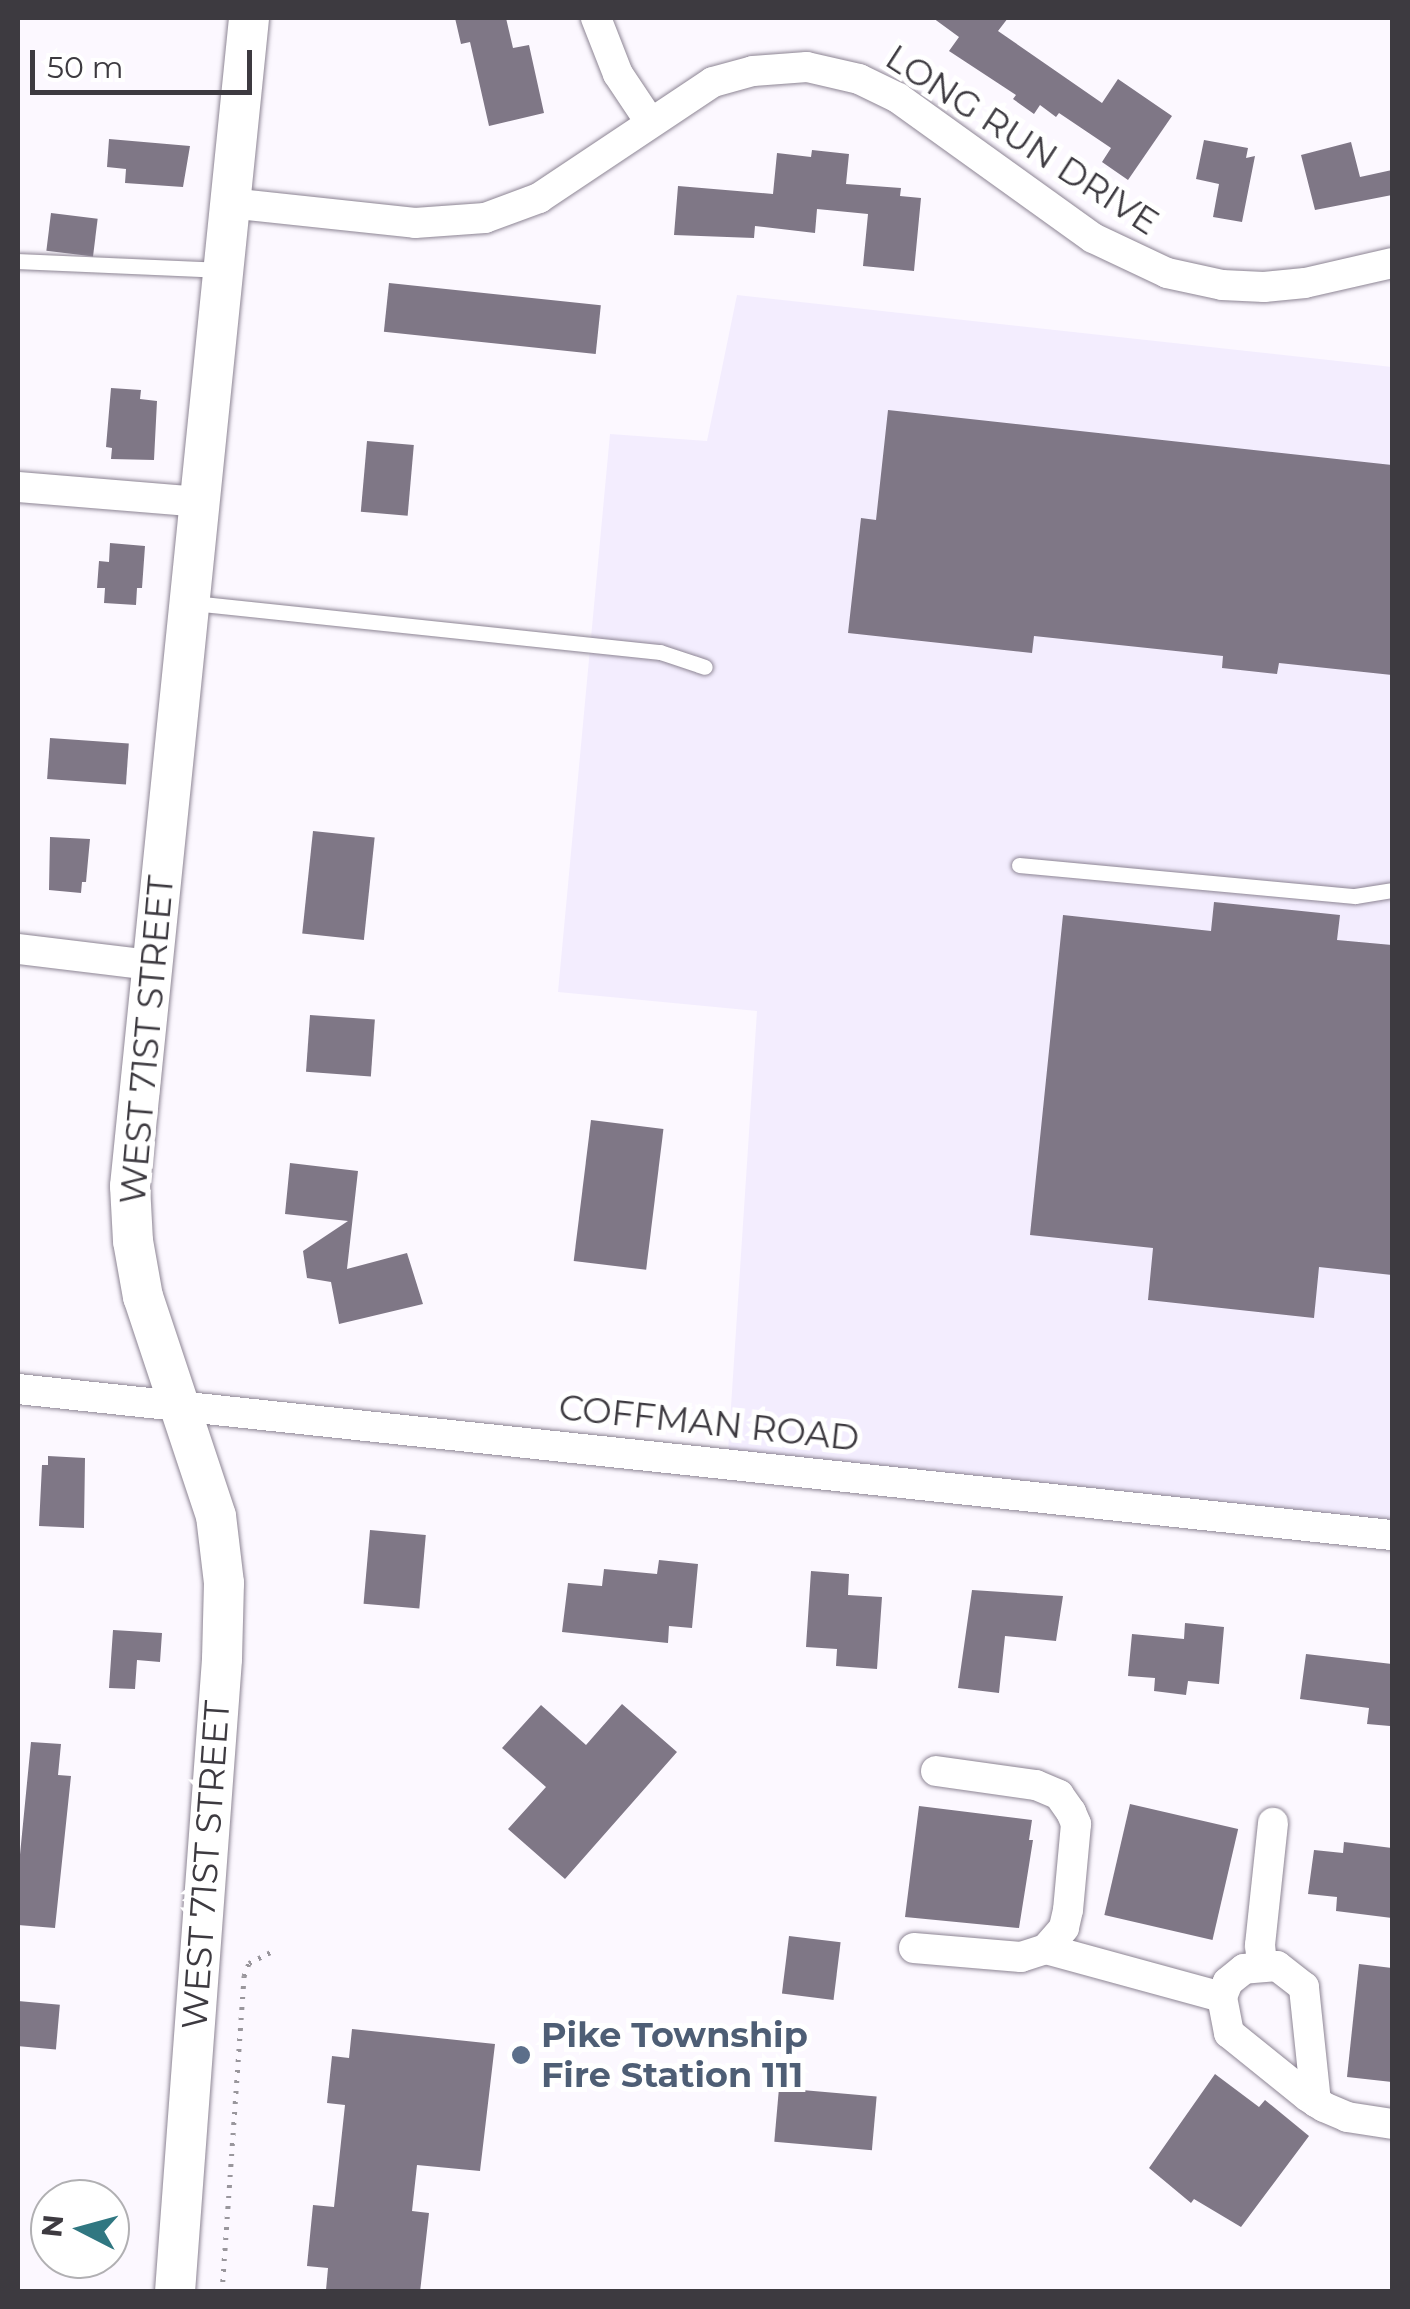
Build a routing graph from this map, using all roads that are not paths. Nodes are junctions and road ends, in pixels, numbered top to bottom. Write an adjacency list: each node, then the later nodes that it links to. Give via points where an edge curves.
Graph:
1 (249, 18): 4 (main road, WEST 71ST STREET)
2 (596, 18): 3 (street, via 618,74)
3 (650, 122): 4 (street, LONG RUN DRIVE, via 539,198 485,218 415,223); 6 (street, LONG RUN DRIVE, via 725,78 780,67 820,69 898,98 1093,238 1154,269 1264,287)
4 (229, 203): 7 (main road, WEST 71ST STREET)
5 (18, 261): 7 (lane)
6 (1392, 263)
7 (222, 270): 9 (main road, WEST 71ST STREET)
8 (18, 487): 9 (street)
9 (199, 502): 10 (main road, WEST 71ST STREET)
10 (189, 602): 11 (lane, via 660,652); 15 (main road, WEST 71ST STREET)
11 (704, 667)
12 (1020, 865): 13 (lane, via 1355,896)
13 (1392, 890)
14 (18, 949): 15 (street)
15 (151, 965): 17 (main road, WEST 71ST STREET, via 131,1158 133,1242 142,1297)
16 (18, 1389): 17 (street, COFFMAN ROAD)
17 (180, 1404): 18 (street, COFFMAN ROAD); 27 (main road, WEST 71ST STREET, via 216,1516 224,1583)
18 (1392, 1535)
19 (936, 1772): 22 (street, via 1036,1785 1059,1796 1071,1812 1076,1824 1068,1910 1064,1928)
20 (1273, 1823): 23 (street)
21 (914, 1948): 22 (street, via 1020,1957)
22 (1046, 1948): 24 (street)
23 (1262, 1964): 24 (street, via 1238,1972); 25 (street, via 1284,1968 1304,1987)
24 (1222, 1996): 25 (street, via 1230,2033)
25 (1316, 2102): 26 (street, via 1348,2117)
26 (1392, 2124)
27 (175, 2292)

